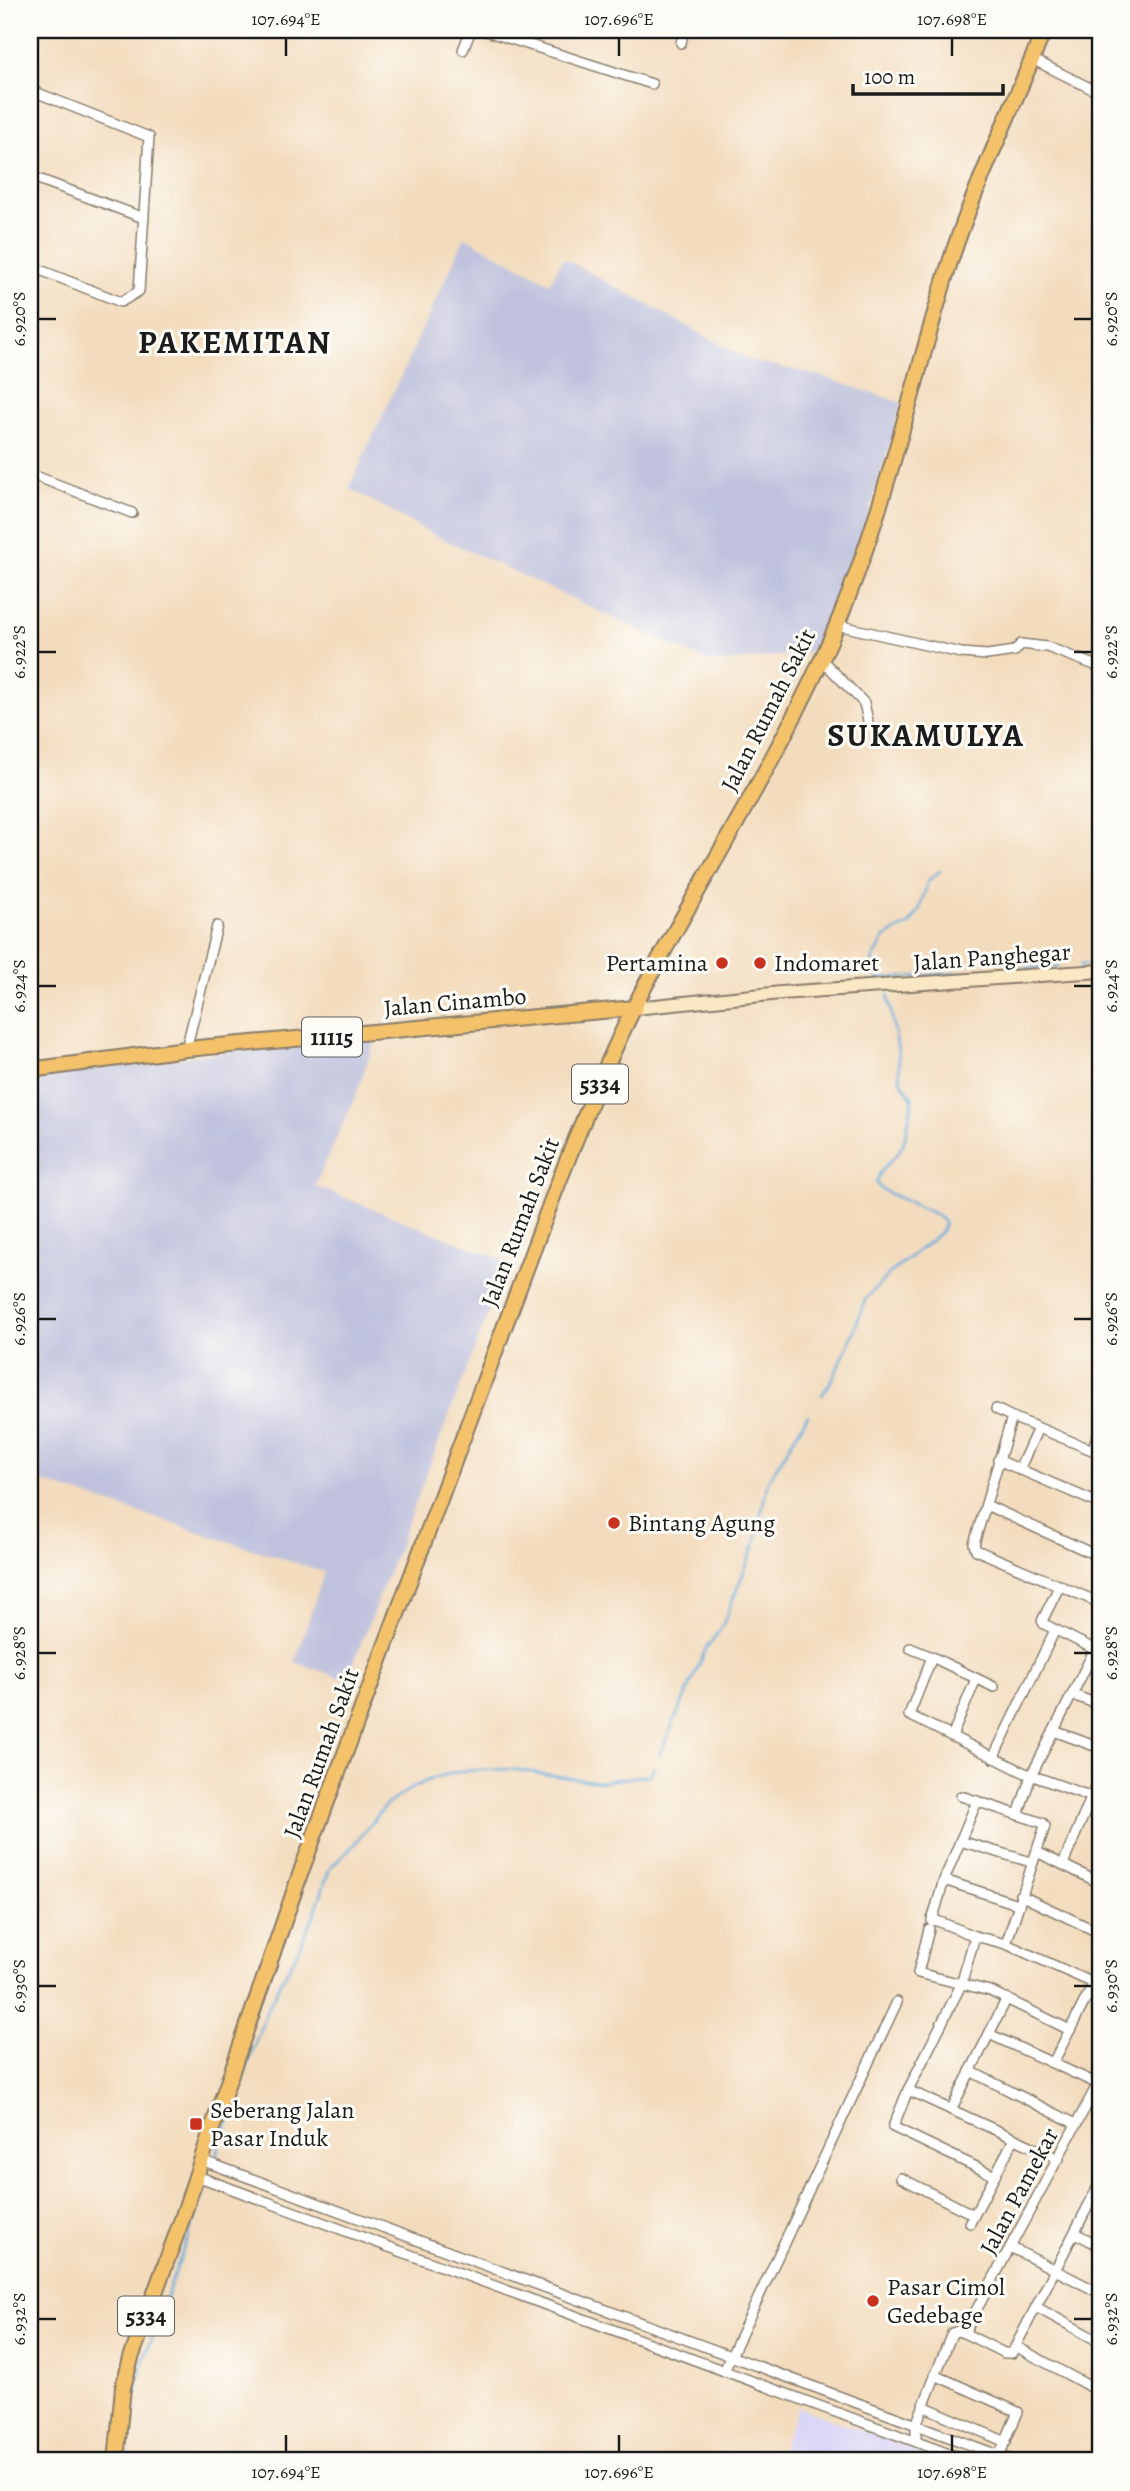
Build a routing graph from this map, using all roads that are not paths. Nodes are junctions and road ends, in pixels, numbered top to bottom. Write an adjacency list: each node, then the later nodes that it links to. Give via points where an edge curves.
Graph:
1 (471, 30): 6 (street)
2 (482, 30): 8 (street)
3 (684, 30): 5 (street)
4 (1044, 30): 7 (main road, Jalan Rumah Sakit / 5334)
5 (681, 43)
6 (463, 50)
7 (1032, 59): 10 (street); 16 (main road, Jalan Rumah Sakit / 5334, via 962,227 896,458)
8 (652, 84)
9 (30, 90): 12 (street, via 149,137)
10 (1100, 93)
11 (30, 176): 12 (street)
12 (144, 218): 13 (street, via 139,291 121,302)
13 (30, 266)
14 (30, 474): 15 (street)
15 (132, 513)
16 (837, 625): 17 (main road, Jalan Rumah Sakit / 5334); 18 (street, via 961,653 986,655 1015,650 1021,643 1047,647)
17 (822, 660): 19 (street, via 864,703); 22 (main road, Jalan Rumah Sakit / 5334)
18 (1100, 667)
19 (868, 721)
20 (217, 926): 23 (street)
21 (1100, 971): 22 (street, Jalan Panghegar)
22 (635, 1008): 23 (main road, Jalan Cinambo / 11115); 80 (main road, Jalan Rumah Sakit / 5334, via 568,1158 303,1866)
23 (186, 1049): 24 (main road, Jalan Cinambo / 11115)
24 (30, 1070)
25 (996, 1409): 26 (street)
26 (1012, 1417): 27 (street); 30 (street)
27 (1038, 1428): 29 (street); 31 (street)
28 (1100, 1429): 29 (street)
29 (1096, 1452)
30 (998, 1460): 31 (street); 33 (street)
31 (1019, 1470): 32 (street)
32 (1100, 1504)
33 (986, 1505): 34 (street); 35 (street, via 976,1550)
34 (1100, 1557)
35 (1060, 1585): 36 (street); 37 (street, via 1042,1621)
36 (1100, 1603)
37 (1055, 1630): 39 (street); 48 (street)
38 (910, 1648): 40 (street)
39 (1097, 1651): 43 (street)
40 (932, 1657): 41 (street); 46 (street, via 909,1715)
41 (976, 1679): 42 (street); 46 (street)
42 (993, 1687)
43 (1073, 1695): 44 (street); 45 (street)
44 (1100, 1705)
45 (1054, 1731): 47 (street); 49 (street)
46 (952, 1737): 48 (street)
47 (1100, 1748)
48 (993, 1758): 49 (street)
49 (1031, 1776): 52 (street); 54 (street)
50 (1100, 1777): 52 (street)
51 (961, 1796): 53 (street)
52 (1092, 1797): 58 (street)
53 (977, 1801): 54 (street); 55 (street)
54 (1018, 1815): 56 (street, via 1045,1826)
55 (960, 1841): 57 (street); 59 (street)
56 (1037, 1852): 57 (street); 58 (street)
57 (1031, 1862): 61 (street)
58 (1063, 1864): 60 (street)
59 (944, 1880): 61 (street); 62 (street)
60 (1100, 1883)
61 (1019, 1900): 63 (street); 65 (street)
62 (931, 1923): 64 (street); 66 (street, via 918,1973)
63 (1100, 1933)
64 (975, 1936): 65 (street); 66 (street)
65 (1006, 1944): 67 (street)
66 (961, 1985): 68 (street); 75 (street)
67 (1097, 1985): 70 (street)
68 (1007, 1998): 70 (street); 71 (street)
69 (897, 2001): 94 (street)
70 (1070, 2030): 72 (street)
71 (989, 2034): 72 (street); 73 (street)
72 (1053, 2063): 74 (street)
73 (970, 2071): 76 (street); 77 (street)
74 (1099, 2082): 77 (street, Jalan Pamekar)
75 (908, 2090): 76 (street); 81 (street, via 893,2127)
76 (951, 2110): 78 (street)
77 (1076, 2124): 79 (street, Jalan Pamekar)
78 (1014, 2139): 79 (street); 81 (street)
79 (1059, 2159): 87 (street, Jalan Pamekar)
80 (210, 2163): 83 (main road, Jalan Rumah Sakit / 5334); 94 (street)
81 (995, 2176): 82 (street, via 972,2219)
82 (901, 2178)
83 (205, 2179): 95 (street); 103 (main road, Jalan Rumah Sakit / 5334, via 131,2358 123,2387)
84 (1100, 2183): 85 (street)
85 (1075, 2233): 86 (street); 88 (street)
86 (1100, 2246)
87 (1012, 2248): 88 (street); 91 (street, Jalan Pamekar)
88 (1056, 2270): 89 (street); 90 (street)
89 (1100, 2293)
90 (1036, 2307): 92 (street); 93 (street)
91 (964, 2333): 93 (street, via 1008,2354); 96 (street, Jalan Pamekar, via 952,2333)
92 (1100, 2342)
93 (1017, 2347): 97 (street)
94 (731, 2356): 95 (street); 99 (street)
95 (724, 2371): 100 (street)
96 (935, 2375): 98 (street, Jalan Pamekar); 101 (street, via 1017,2411)
97 (1100, 2392)
98 (923, 2406): 99 (street, Jalan Pamekar); 101 (street)
99 (916, 2425): 100 (street); 102 (street)
100 (916, 2441): 104 (street)
101 (1006, 2442): 102 (street)
102 (999, 2455): 105 (street)
103 (116, 2461)
104 (968, 2461)
105 (1014, 2461)

